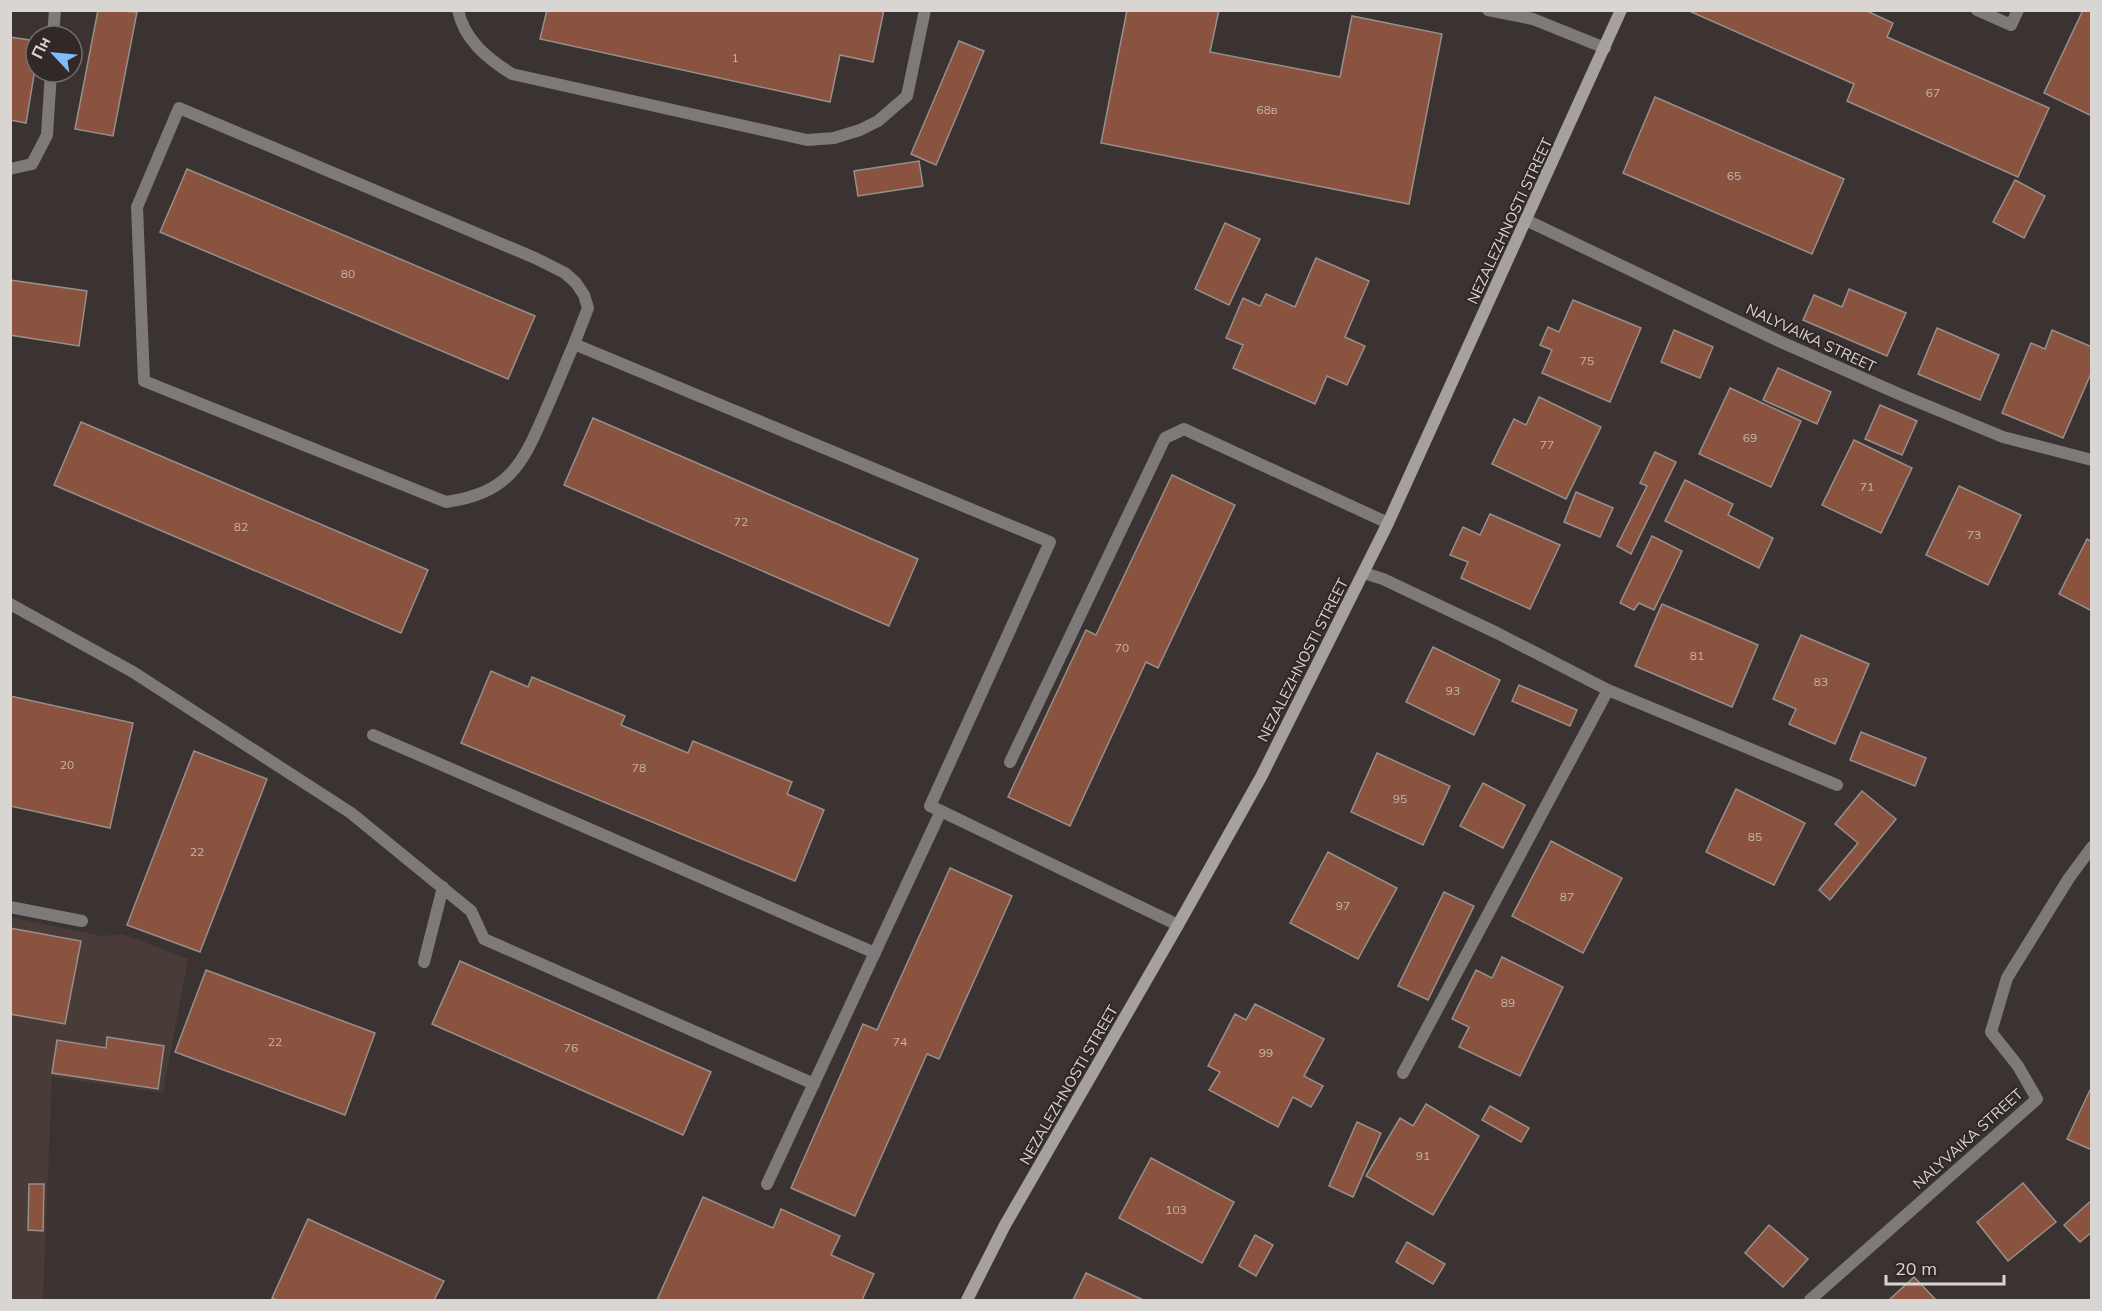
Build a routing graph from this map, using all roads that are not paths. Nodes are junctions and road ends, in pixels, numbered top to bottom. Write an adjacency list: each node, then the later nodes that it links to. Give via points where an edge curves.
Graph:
1 (458, 10): 2 (street, via 475,45 512,74 807,140 834,138 860,130 878,121 907,96)
2 (925, 10)
3 (1488, 10): 7 (street, via 1533,19)
4 (1621, 10): 7 (main road, NEZALEZHNOSTI STREET)
5 (1977, 10): 6 (street, via 2011,26)
6 (2018, 10)
7 (1605, 48): 10 (main road, NEZALEZHNOSTI STREET)
8 (50, 84): 9 (street, via 47,135 32,164)
9 (10, 169)
10 (1526, 220): 12 (street, NALYVAIKA STREET, via 1899,394 2003,437); 13 (main road, NEZALEZHNOSTI STREET)
11 (574, 344): 11 (street, via 588,308 584,295 565,273 179,108 137,207 144,381 446,502 479,495 509,476 521,462); 20 (street, via 1050,542 930,806)
12 (2091, 460)
13 (1388, 523): 14 (main road, NEZALEZHNOSTI STREET); 18 (street, via 1184,429 1165,438)
14 (1364, 573): 16 (street, via 1486,628); 25 (main road, NEZALEZHNOSTI STREET, via 1261,777)
15 (10, 604): 22 (street, via 133,672 351,813)
16 (1608, 690): 19 (street); 28 (street)
17 (373, 735): 26 (street)
18 (1010, 762)
19 (1837, 785)
20 (940, 812): 25 (street); 26 (street)
21 (2091, 847): 32 (street, NALYVAIKA STREET, via 2007,978 1991,1032 2018,1066 2037,1099)
22 (443, 887): 27 (street); 29 (street, via 471,911 484,939)
23 (10, 907): 24 (street)
24 (82, 921)
25 (1178, 925): 31 (main road, NEZALEZHNOSTI STREET, via 1005,1225)
26 (874, 953): 29 (street)
27 (424, 962)
28 (1403, 1073)
29 (814, 1084): 30 (street)
30 (767, 1184)
31 (967, 1300)
32 (1810, 1300)

